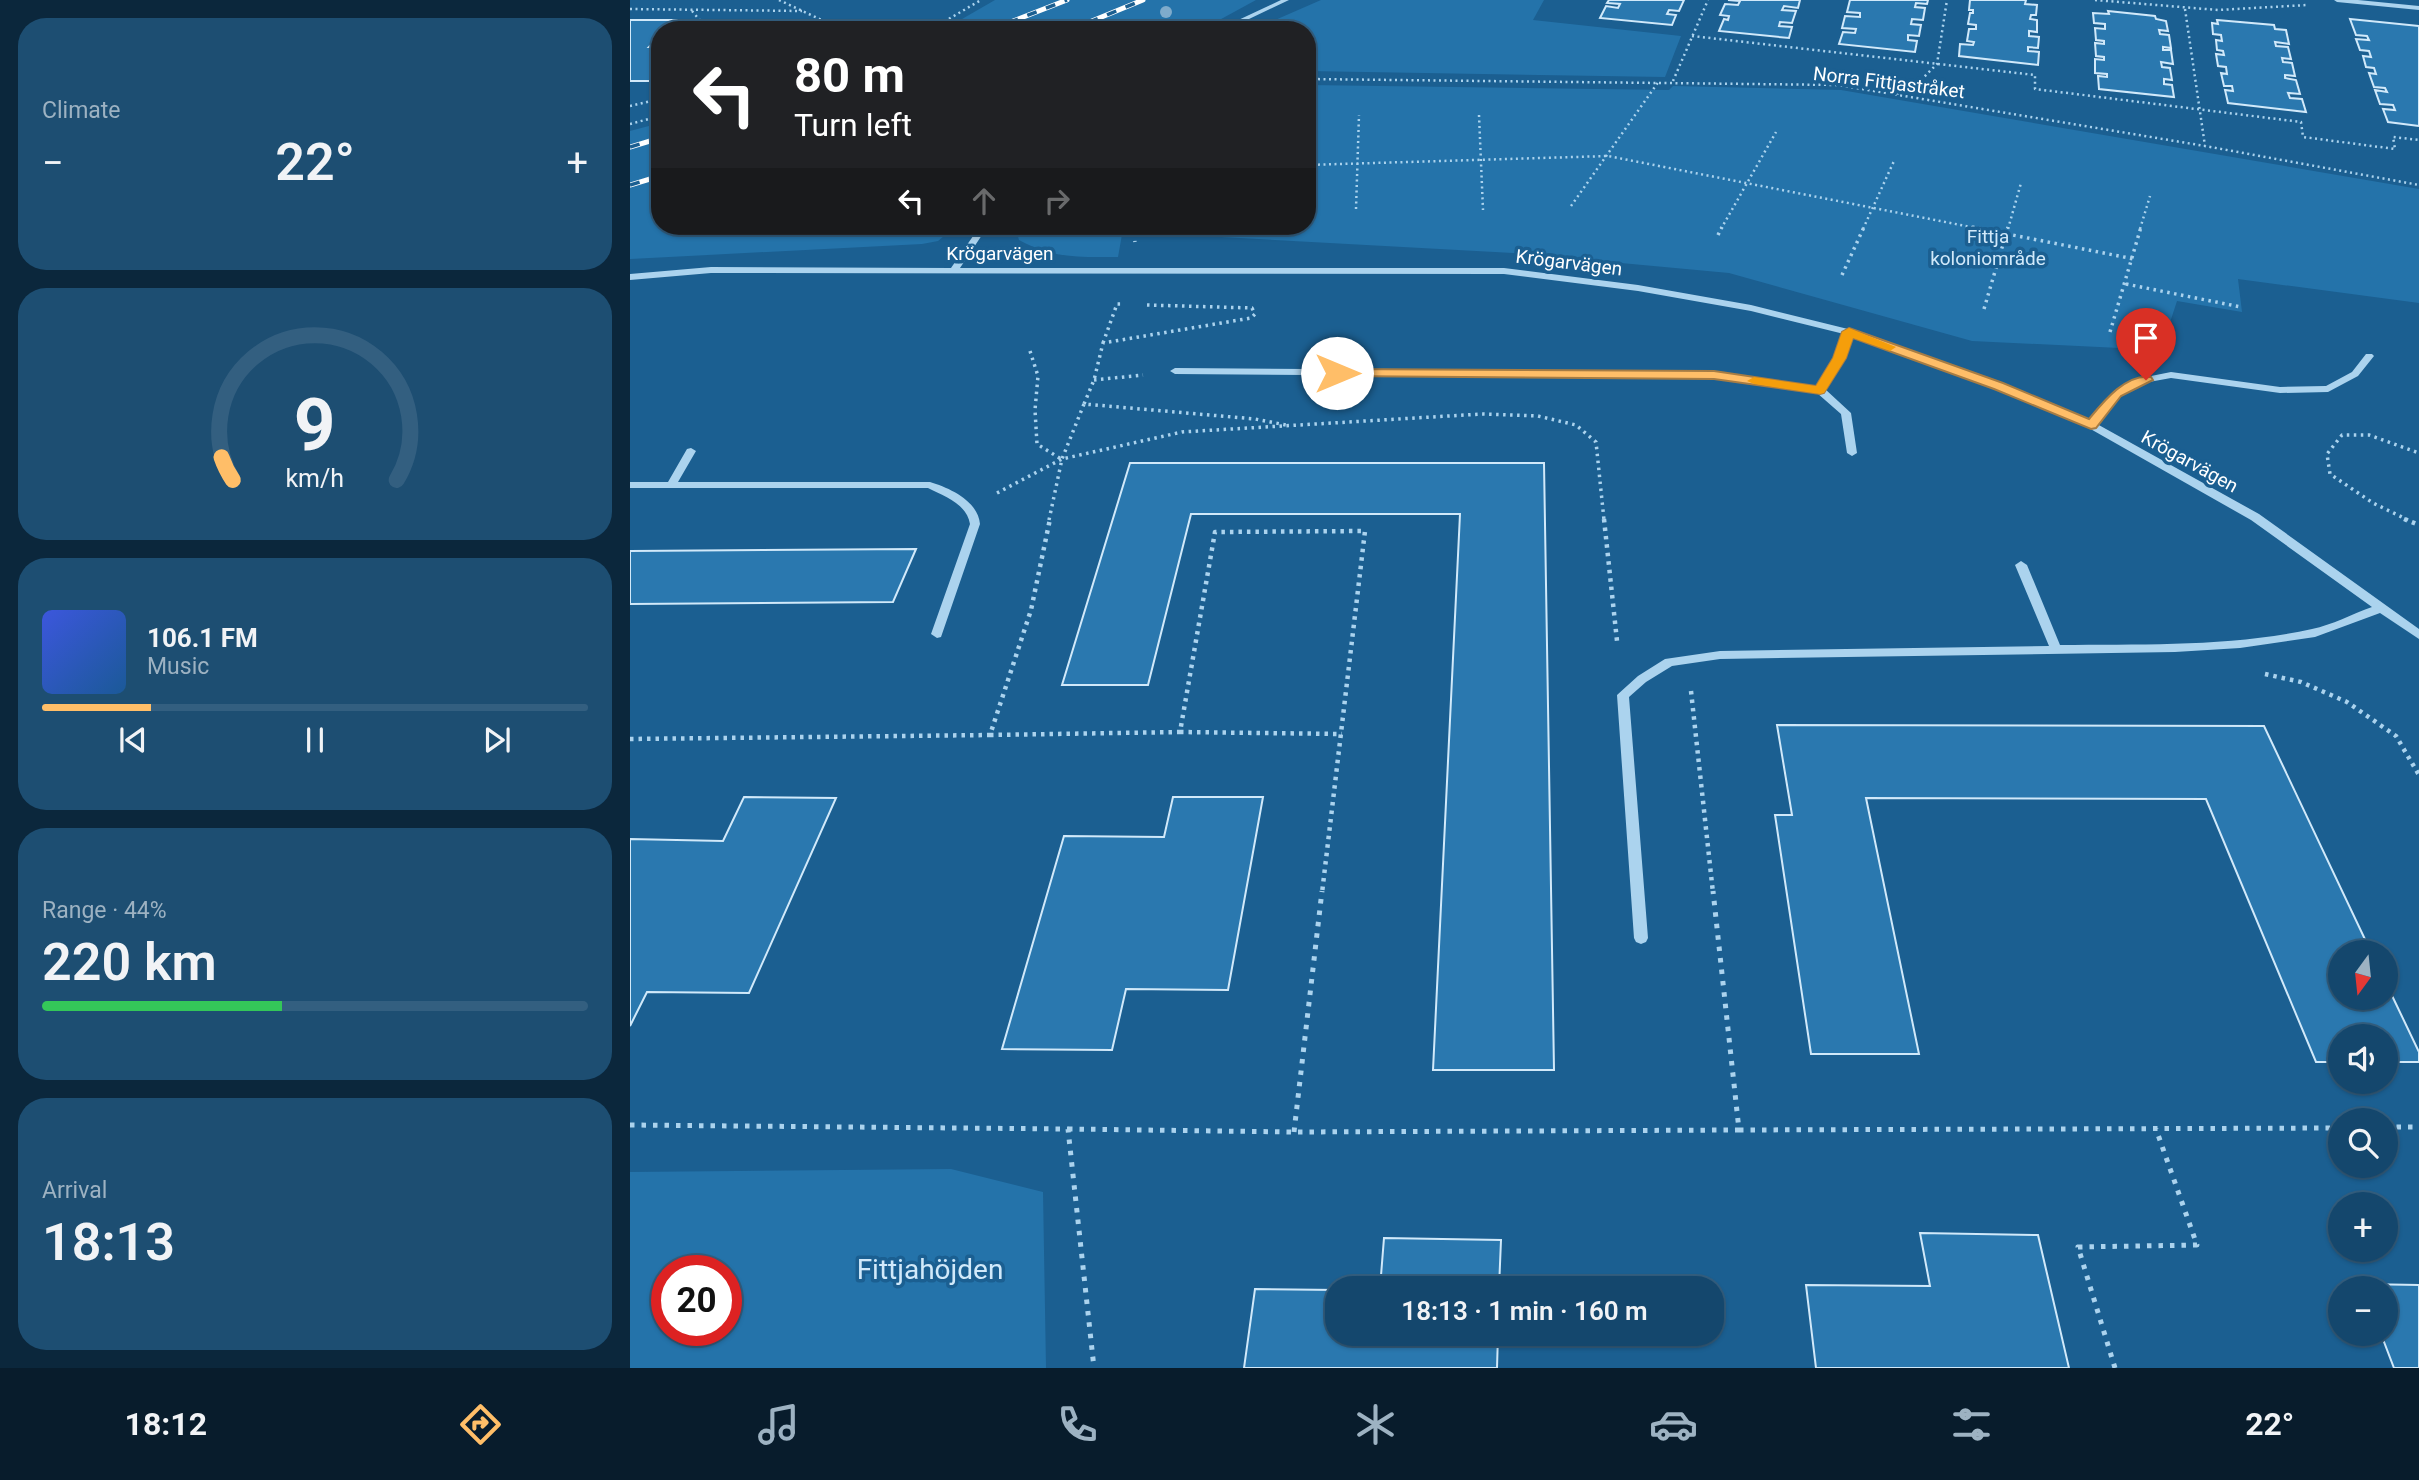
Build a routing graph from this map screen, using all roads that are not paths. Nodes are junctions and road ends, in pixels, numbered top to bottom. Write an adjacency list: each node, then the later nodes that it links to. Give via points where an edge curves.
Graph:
1 (1286, 0): 4 (street)
2 (2337, 0): 3 (street)
3 (2419, 8)
4 (1240, 21)
5 (978, 235): 6 (street)
6 (953, 271): 7 (street, Krögarvägen, via 711,270); 8 (street, Krögarvägen, via 1503,271 1639,288)
7 (630, 277)
8 (1849, 332): 11 (street, via 1840,358); 12 (street, Krögarvägen)
9 (2368, 356): 12 (street, via 2355,374 2328,389 2280,390 2171,375 2146,380 2117,393)
10 (1175, 372): 11 (street, via 1714,375)
11 (1820, 390): 14 (street, via 1846,413)
12 (2091, 425): 18 (street, Krögarvägen, via 2255,517)
13 (691, 451): 16 (street)
14 (1852, 453)
15 (630, 485): 16 (street)
16 (671, 485): 19 (street, via 930,485 944,490 974,515 975,524)
17 (2021, 565): 21 (street)
18 (2381, 608): 20 (street, Krögarvägen); 21 (street, via 2315,633 2240,644)
19 (937, 634)
20 (2419, 635)
21 (2056, 649): 22 (street, via 1720,655 1669,662 1642,678 1623,695)
22 (1641, 937)

